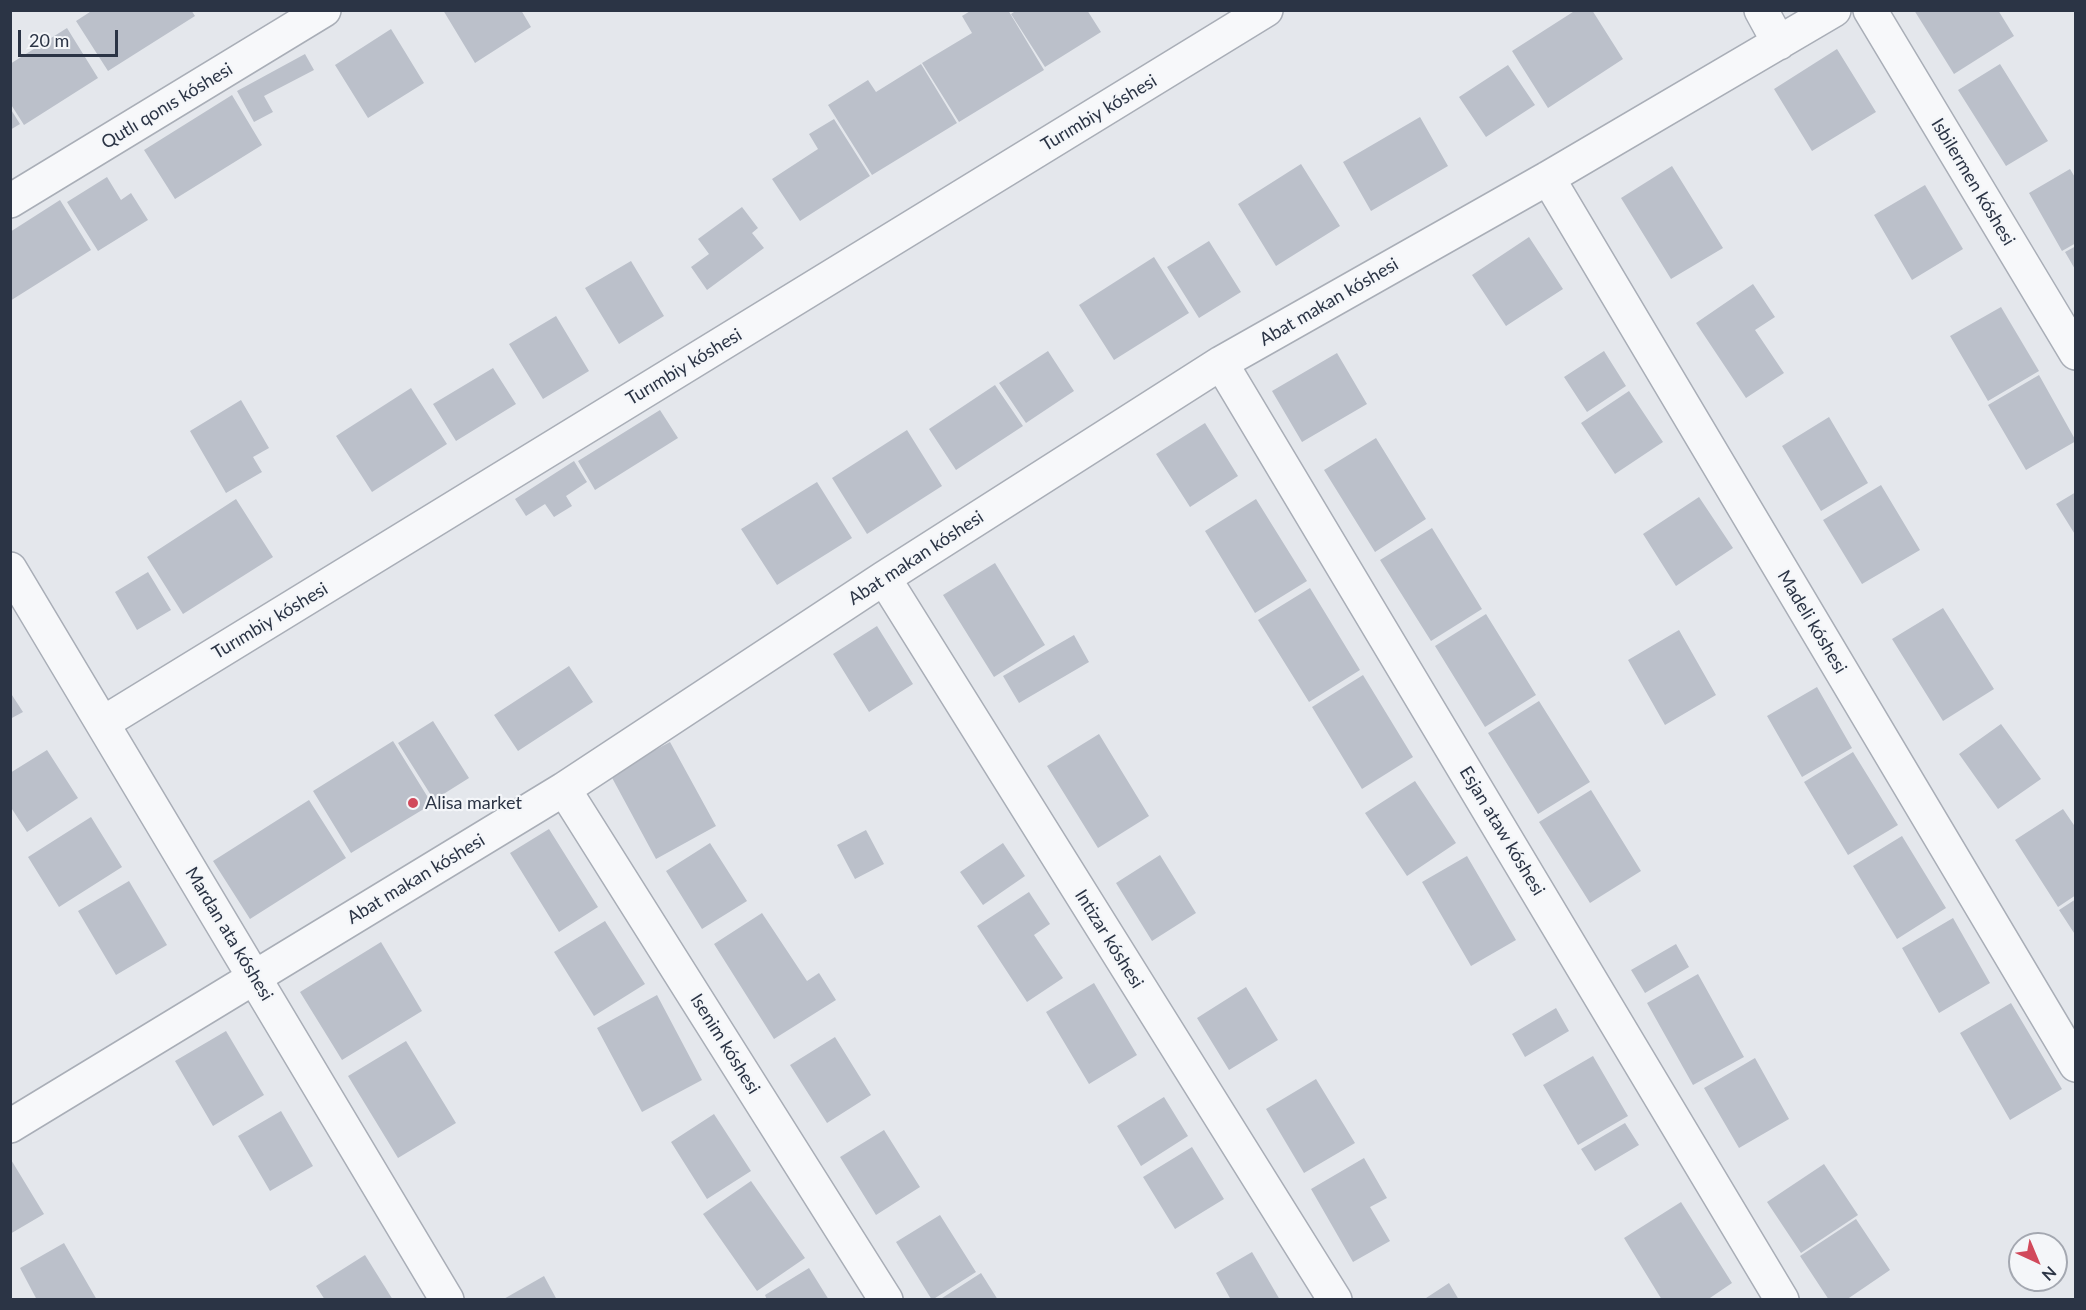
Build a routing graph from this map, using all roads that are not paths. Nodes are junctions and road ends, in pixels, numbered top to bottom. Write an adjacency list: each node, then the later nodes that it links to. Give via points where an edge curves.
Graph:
1 (324, 10): 8 (street, Qutlı qonıs kóshesi)
2 (1266, 10): 13 (street, Turımbiy kóshesi)
3 (1761, 10): 6 (street)
4 (1834, 10): 6 (street, Abat makan kóshesi)
5 (1870, 10): 9 (street, Isbilermen kóshesi)
6 (1779, 43): 7 (street, Abat makan kóshesi)
7 (1548, 178): 10 (street, Abat makan kóshesi); 16 (street, Madeli kóshesi)
8 (10, 201)
9 (2076, 353)
10 (1221, 363): 12 (street, Abat makan kóshesi); 21 (street, Esjan ataw kóshesi)
11 (10, 569): 13 (street, Mardan ata kóshesi)
12 (884, 578): 14 (street, Abat makan kóshesi); 20 (street, Intizar kóshesi)
13 (103, 723): 15 (street, Mardan ata kóshesi)
14 (564, 789): 15 (street, Abat makan kóshesi); 19 (street, Isenim kóshesi)
15 (255, 977): 17 (street, Abat makan kóshesi); 18 (street, Mardan ata kóshesi)
16 (2076, 1065)
17 (10, 1126)
18 (447, 1299)
19 (886, 1299)
20 (1335, 1299)
21 (1782, 1299)

